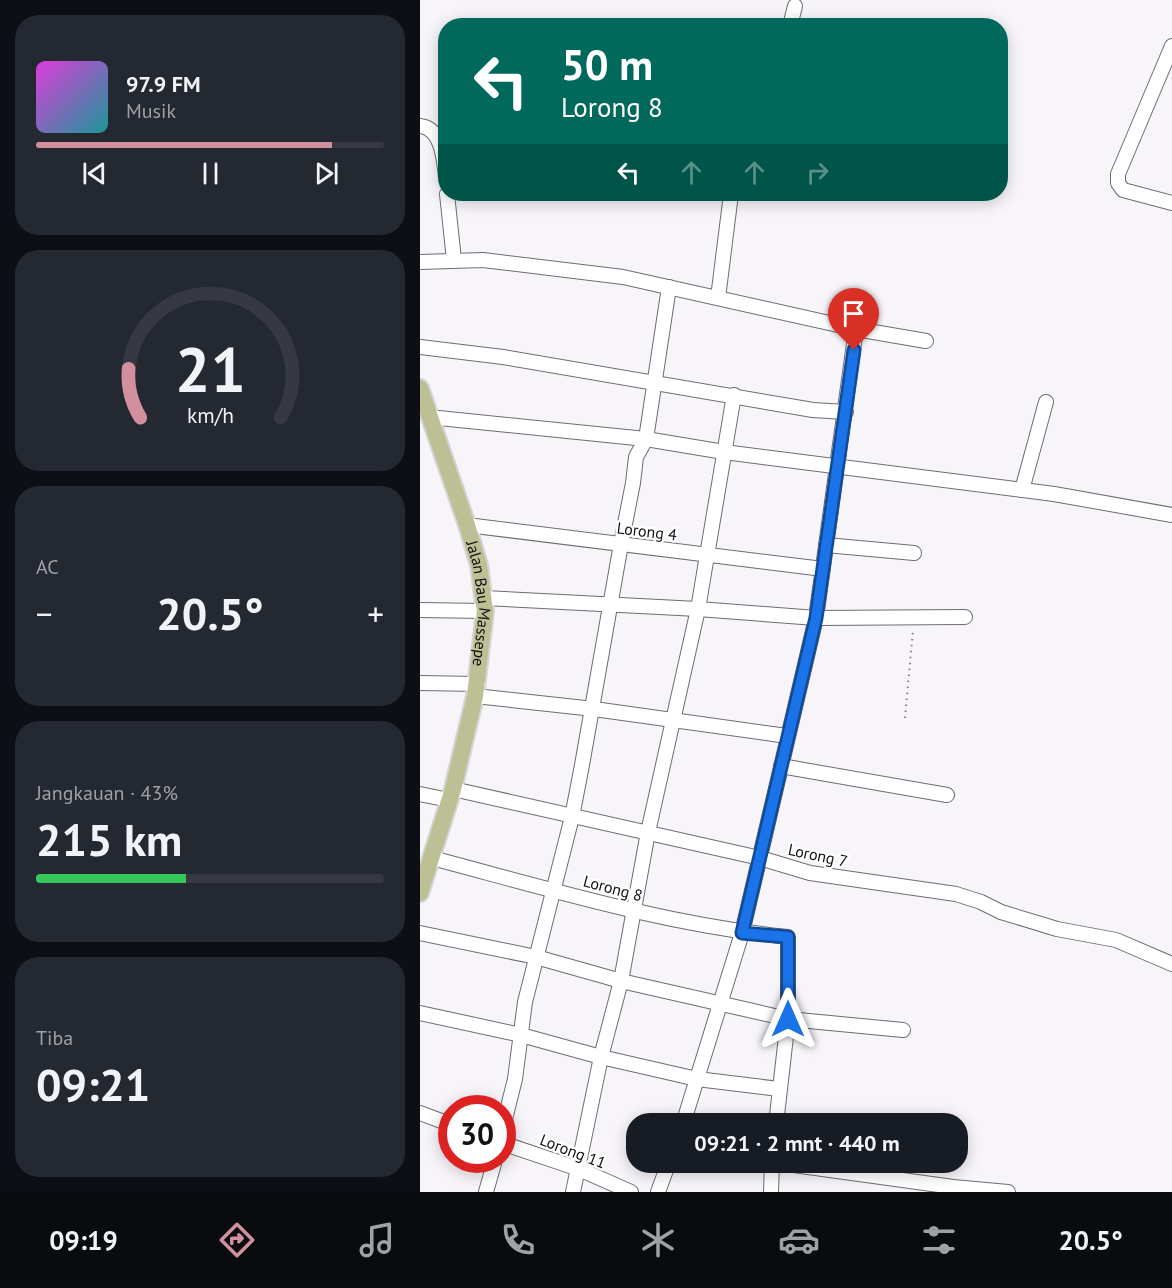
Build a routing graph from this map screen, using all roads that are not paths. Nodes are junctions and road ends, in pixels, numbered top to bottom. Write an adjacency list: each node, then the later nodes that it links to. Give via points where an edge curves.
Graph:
1 (795, 6): 2 (street)
2 (792, 18)
3 (1172, 46): 8 (street, via 1118,174 1118,183 1123,190)
4 (420, 126): 5 (street, via 427,127)
5 (438, 141)
6 (448, 201): 9 (street)
7 (730, 201): 12 (street)
8 (1172, 202)
9 (454, 260): 10 (street); 11 (street, via 623,277)
10 (420, 262)
11 (669, 287): 12 (street); 16 (street)
12 (718, 298): 13 (street)
13 (856, 329): 14 (street); 20 (street)
14 (926, 341)
15 (420, 347): 16 (street)
16 (654, 381): 18 (street); 22 (street)
17 (421, 394): 21 (main road, Jalan Bau Massepe)
18 (734, 395): 20 (street); 23 (street)
19 (1046, 402): 25 (street)
20 (846, 412): 24 (street)
21 (429, 417): 22 (street); 27 (main road, Jalan Bau Massepe)
22 (646, 439): 23 (street); 28 (street, via 636,457)
23 (724, 452): 24 (street); 31 (street)
24 (838, 466): 25 (street); 29 (street)
25 (1022, 490): 26 (street)
26 (1172, 515)
27 (467, 525): 28 (street, Lorong 4); 33 (main road, Jalan Bau Massepe)
28 (621, 544): 31 (street, Lorong 4); 34 (street)
29 (826, 545): 30 (street); 32 (street)
30 (914, 553)
31 (708, 555): 32 (street, Lorong 4); 35 (street)
32 (823, 569): 37 (street)
33 (485, 604): 34 (street); 36 (street); 40 (main road, Jalan Bau Massepe)
34 (611, 605): 35 (street); 41 (street)
35 (698, 609): 37 (street); 42 (street)
36 (420, 610)
37 (816, 618): 38 (street); 43 (street)
38 (965, 618)
39 (420, 683): 40 (street)
40 (476, 690): 41 (street); 46 (main road, Jalan Bau Massepe)
41 (594, 709): 42 (street); 48 (street)
42 (674, 721): 43 (street); 49 (street)
43 (787, 736): 44 (street)
44 (781, 766): 47 (street); 51 (street)
45 (420, 794): 46 (street, Lorong 7)
46 (451, 794): 48 (street, Lorong 7); 50 (main road, Jalan Bau Massepe)
47 (947, 795)
48 (572, 817): 49 (street, Lorong 7); 52 (street)
49 (648, 832): 51 (street, Lorong 7); 54 (street)
50 (432, 858): 52 (street, Lorong 8); 53 (main road, Jalan Bau Massepe)
51 (759, 858): 56 (street); 58 (street, Lorong 7, via 810,873 956,894 1057,929 1116,940)
52 (554, 890): 54 (street, Lorong 8); 57 (street)
53 (420, 893)
54 (634, 912): 56 (street, Lorong 8); 59 (street)
55 (420, 933): 57 (street)
56 (742, 933): 60 (street); 62 (street, Lorong 8, via 788,937)
57 (536, 957): 59 (street); 64 (street)
58 (1172, 964)
59 (621, 981): 60 (street); 65 (street)
60 (719, 1004): 62 (street); 66 (street)
61 (420, 1012): 64 (street)
62 (788, 1019): 63 (street); 67 (street)
63 (903, 1030)
64 (521, 1035): 65 (street); 68 (street)
65 (601, 1057): 66 (street); 74 (street)
66 (697, 1079): 67 (street); 70 (street)
67 (779, 1089): 71 (street)
68 (510, 1095)
69 (420, 1113): 72 (street)
70 (686, 1113)
71 (777, 1113)
72 (438, 1120)
73 (516, 1148): 74 (street, Lorong 11)
74 (579, 1169): 80 (street); 81 (street, Lorong 11)
75 (491, 1173): 79 (street)
76 (665, 1173): 82 (street)
77 (772, 1173): 83 (street)
78 (847, 1173): 84 (street)
79 (486, 1192)
80 (573, 1192)
81 (631, 1192)
82 (658, 1192)
83 (771, 1192)
84 (1008, 1192)

